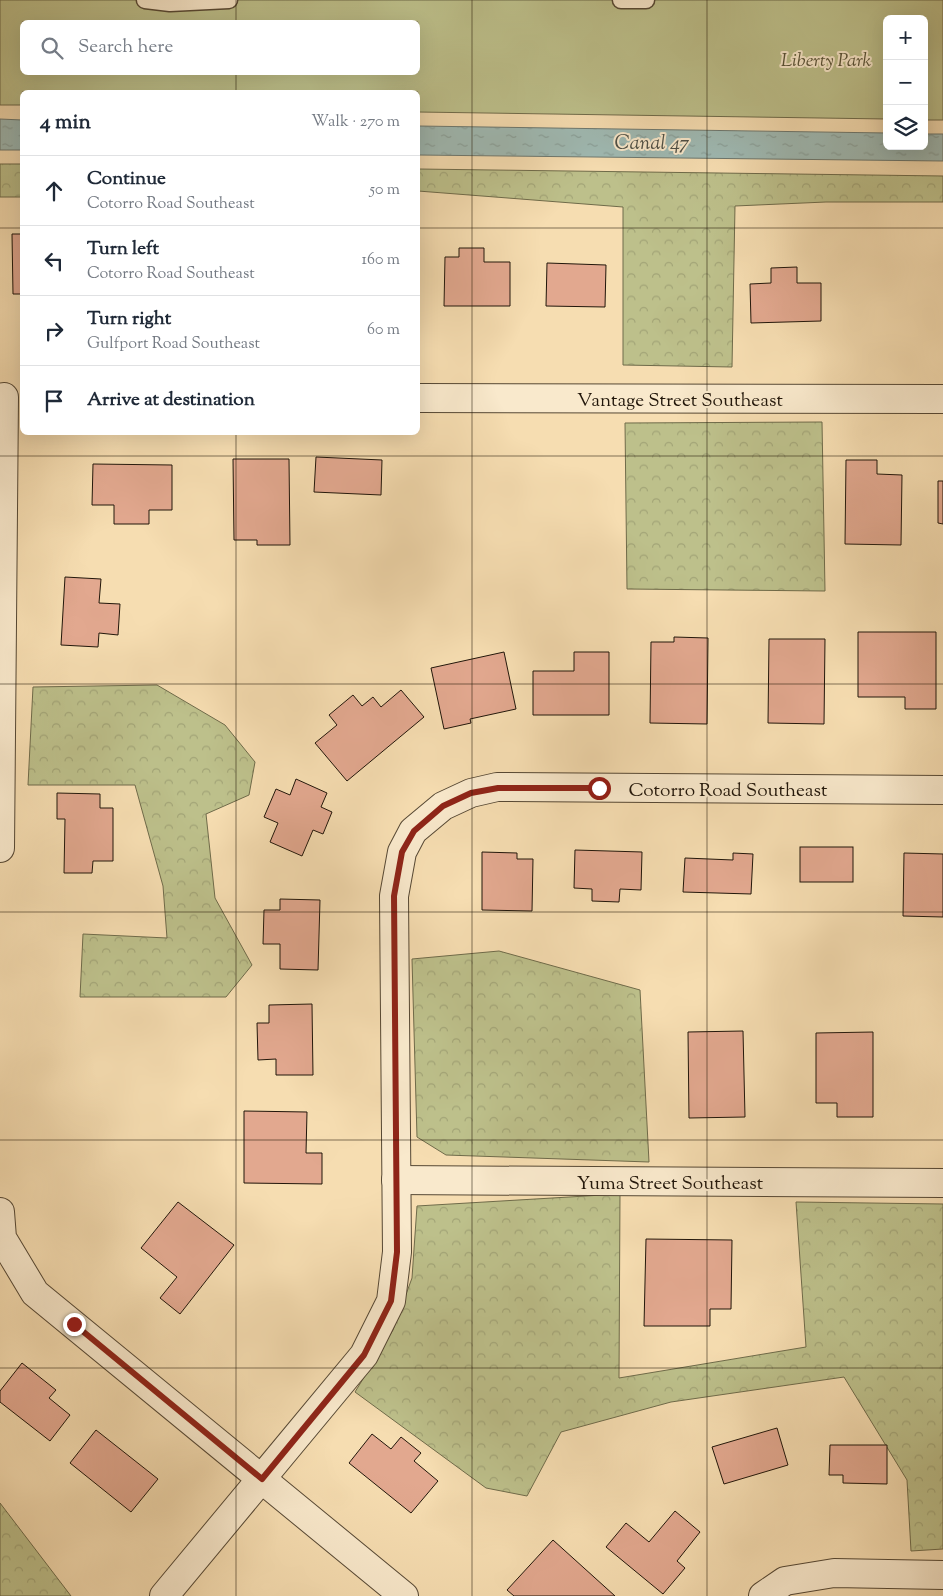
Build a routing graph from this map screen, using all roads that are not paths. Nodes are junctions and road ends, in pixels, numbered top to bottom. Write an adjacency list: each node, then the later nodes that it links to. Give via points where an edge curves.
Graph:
1 (145, 0): 2 (lane, via 170,4)
2 (229, 0)
3 (621, 0): 4 (lane)
4 (646, 0)
5 (9, 397): 9 (street)
6 (420, 398): 7 (street, Vantage Street Southeast)
7 (943, 399)
8 (943, 790): 10 (street, Cotorro Road Southeast, via 498,788 471,793 443,806 414,831 402,852 394,896)
9 (0, 848)
10 (396, 1180): 11 (street, Yuma Street Southeast); 13 (street, Cotorro Road Southeast, via 397,1252 391,1301 364,1355)
11 (943, 1183)
12 (0, 1212): 13 (street, via 2,1238 36,1293)
13 (262, 1479): 15 (street, Cotorro Road Southeast); 16 (street)
14 (943, 1575): 17 (street, via 834,1573 785,1582)
15 (164, 1596)
16 (404, 1596)
17 (763, 1596)

